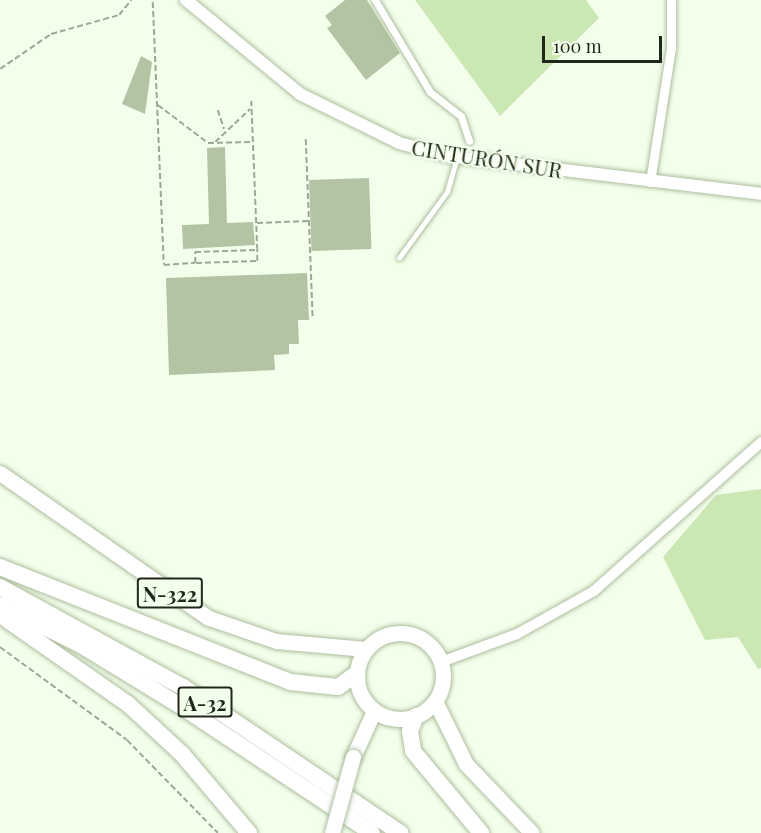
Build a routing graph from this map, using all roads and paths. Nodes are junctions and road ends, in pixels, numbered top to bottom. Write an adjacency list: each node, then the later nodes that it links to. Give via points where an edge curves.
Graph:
1 (131, 0): 6 (path, via 119,15 51,34)
2 (186, 0): 16 (main road, CINTURÓN SUR, via 300,94 348,122 399,143)
3 (375, 0): 13 (street, via 430,92 461,116)
4 (671, 0): 17 (street, via 671,48)
5 (153, 2): 8 (path)
6 (0, 69)
7 (251, 101): 9 (path)
8 (158, 104): 15 (path); 23 (path, via 164,265)
9 (251, 108): 11 (path); 14 (path)
10 (218, 110): 11 (path)
11 (224, 129): 15 (path)
12 (306, 140): 19 (path)
13 (469, 141)
14 (252, 142): 15 (path); 20 (path)
15 (214, 143)
16 (456, 157): 17 (main road, CINTURÓN SUR); 22 (lane, via 447,192)
17 (650, 182): 18 (main road, CINTURÓN SUR)
18 (761, 194)
19 (308, 221): 20 (path); 24 (path)
20 (256, 223): 21 (path)
21 (257, 250): 23 (path, via 195,252); 23 (path, via 257,261)
22 (399, 258)
23 (195, 263)
24 (313, 318)
25 (761, 442): 33 (street, via 594,591 517,634)
26 (0, 473): 32 (highway, N-322, via 209,618 276,641)
27 (0, 567): 34 (highway, via 290,682 338,687)
28 (0, 587): 42 (highway, A-32, via 183,687)
29 (0, 605): 41 (highway, A-32, via 81,645)
30 (0, 616): 39 (highway, via 128,704 182,754)
31 (0, 647): 38 (path, via 127,740)
32 (366, 649): 33 (highway, via 385,636 407,634 428,644); 34 (highway)
33 (441, 662): 35 (highway, via 443,682)
34 (357, 673): 36 (highway, via 361,694)
35 (435, 701): 37 (highway); 44 (highway, via 466,764)
36 (374, 711): 37 (highway, via 395,719); 40 (highway, bridge, via 353,757)
37 (416, 716): 43 (highway, via 410,731 412,752)
38 (218, 833)
39 (249, 833)
40 (332, 833)
41 (372, 833)
42 (400, 833)
43 (480, 833)
44 (532, 833)

